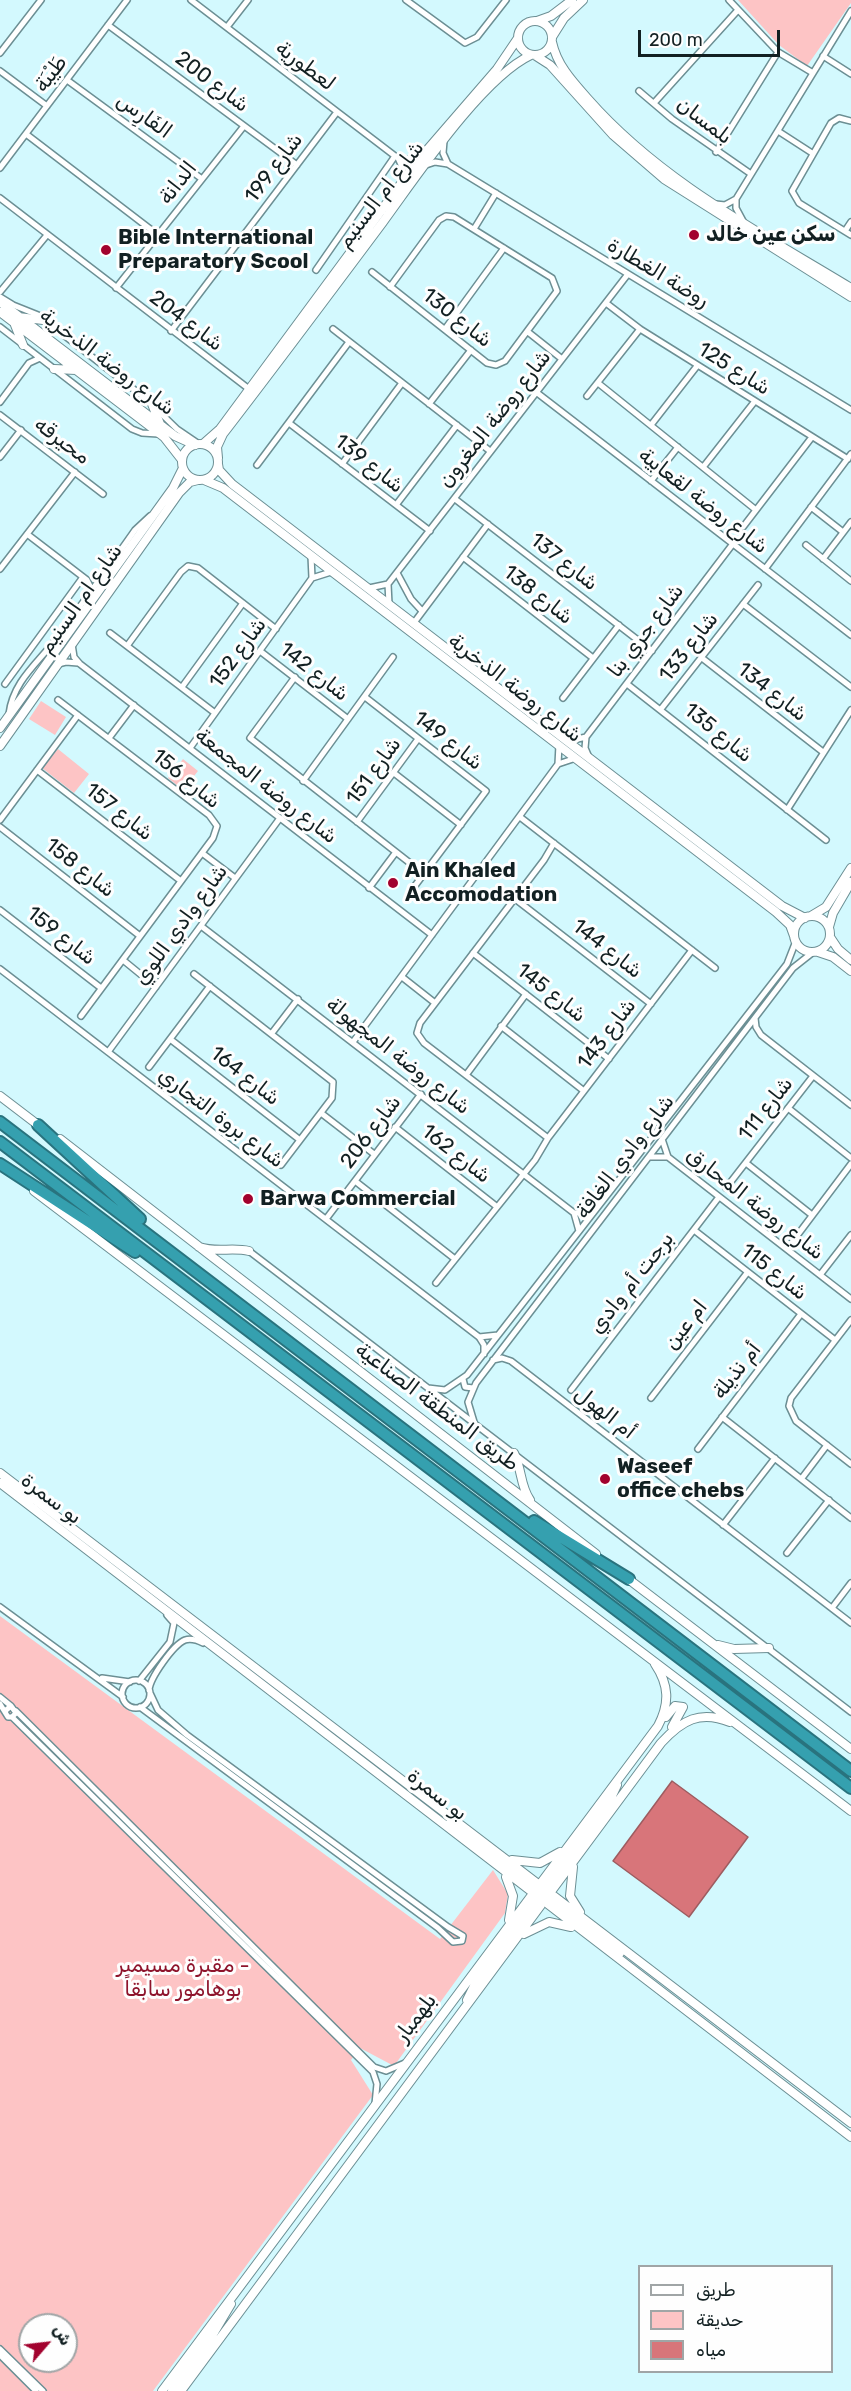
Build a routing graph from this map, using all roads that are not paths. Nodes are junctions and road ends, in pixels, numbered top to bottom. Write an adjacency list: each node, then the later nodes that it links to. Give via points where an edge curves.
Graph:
1 (32, 0): 11 (street)
2 (127, 0): 16 (street, طَيْبَة)
3 (191, 0): 17 (street, لعطورية)
4 (248, 0): 17 (street)
5 (406, 0): 12 (street)
6 (422, 0): 12 (street)
7 (506, 0): 12 (street, via 477,37 465,43)
8 (572, 0): 15 (street)
9 (583, 0): 19 (street, via 564,18)
10 (729, 0): 13 (street)
11 (39, 2): 21 (street)
12 (416, 7)
13 (738, 10): 20 (street); 29 (street)
14 (851, 11): 23 (street)
15 (537, 21): 18 (street, via 522,27); 19 (street, via 547,26)
16 (108, 25): 27 (street, طَيْبَة); 33 (street, شارع 200)
17 (227, 27): 31 (street, لعطورية)
18 (518, 38): 22 (street, via 521,49); 40 (street, شارع ام السنيم, via 498,69)
19 (552, 39): 22 (street, via 547,51); 51 (street, via 563,69 598,110 664,170)
20 (778, 52): 25 (street); 37 (street)
21 (0, 53)
22 (534, 55): 36 (street, شارع ام السنيم, via 503,74); 67 (street, via 550,65 599,121 664,179)
23 (823, 56): 25 (street); 26 (street)
24 (0, 71): 30 (street)
25 (813, 73): 34 (street)
26 (851, 74)
27 (67, 80): 30 (street, طَيْبَة); 46 (street, الفَارِس)
28 (639, 91): 29 (street, بلمسان)
29 (654, 103): 37 (street, بلمسان)
30 (47, 106): 35 (street, طَيْبَة)
31 (337, 112): 39 (street, لعطورية); 42 (street, شارع 199)
32 (851, 121): 38 (street, via 835,120)
33 (244, 126): 42 (street, شارع 200); 46 (street, الدانة)
34 (778, 131): 38 (street); 45 (street)
35 (26, 134): 44 (street, طَيْبَة); 57 (street)
36 (444, 141): 41 (street, via 443,153); 43 (street, شارع ام السنيم)
37 (716, 152): 45 (street, بلمسان)
38 (812, 153): 55 (street, via 792,195)
39 (396, 157): 40 (street); 47 (street, via 403,169); 59 (street)
40 (420, 158): 47 (street, شارع ام السنيم)
41 (448, 164): 43 (street, via 435,162); 48 (street, روضة الغطارة)
42 (297, 165): 77 (street, شارع 199)
43 (424, 166): 111 (street, شارع ام السنيم, via 223,434 217,447)
44 (0, 168)
45 (751, 174): 50 (street)
46 (202, 179): 57 (street, الدانة)
47 (403, 180): 91 (street, شارع ام السنيم)
48 (496, 194): 54 (street); 61 (street, روضة الغطارة)
49 (0, 198): 56 (street, شارع 204)
50 (736, 200): 51 (street, via 725,205); 53 (street, via 737,213)
51 (712, 203): 53 (street)
52 (851, 222): 55 (street)
53 (746, 224): 64 (street)
54 (474, 229): 58 (street, شارع 130); 62 (street, شارع 130, via 454,217 439,220)
55 (848, 233)
56 (47, 235): 63 (street, شارع 204); 65 (street)
57 (158, 235): 63 (street, الدانة)
58 (504, 248): 75 (street); 78 (street, شارع 130, via 552,278 557,286 555,296)
59 (315, 270)
60 (372, 272): 62 (street, شارع 130)
61 (628, 274): 69 (street, شارع روضة المغرون); 98 (street, روضة الغطارة)
62 (390, 286): 75 (street, شارع 130)
63 (116, 288): 77 (street, شارع 204)
64 (851, 288)
65 (2, 291): 68 (street)
66 (0, 297): 68 (street)
67 (851, 297)
68 (3, 302): 71 (street, شارع روضة الذخرية); 72 (street)
69 (606, 303): 76 (street, شارع 125); 84 (street, شارع روضة المغرون)
70 (0, 312): 71 (street, شارع روضة الذخرية)
71 (17, 320): 72 (street); 80 (street); 88 (street, شارع روضة الذخرية); 104 (street, شارع روضة الذخرية)
72 (44, 320): 96 (street)
73 (0, 327): 80 (street)
74 (333, 329): 79 (street)
75 (445, 329): 81 (street, شارع 130)
76 (640, 329): 86 (street, شارع 125); 90 (street)
77 (171, 330): 91 (street, شارع 204)
78 (528, 332): 81 (street, شارع 130, via 500,364 487,363); 84 (street, شارع 130)
79 (350, 342): 89 (street); 100 (street)
80 (23, 345): 82 (street)
81 (471, 350): 97 (street)
82 (30, 351): 83 (street); 85 (street)
83 (40, 358): 85 (street); 87 (street)
84 (562, 359): 92 (street, شارع روضة المغرون)
85 (29, 363): 95 (street)
86 (697, 366): 94 (street, شارع 125); 102 (street)
87 (54, 369): 88 (street); 104 (street, via 132,429 145,434)
88 (75, 370): 104 (street, شارع روضة الذخرية)
89 (402, 383): 97 (street); 113 (street)
90 (598, 383): 93 (street); 102 (street)
91 (249, 389): 106 (street, شارع ام السنيم, via 220,429)
92 (536, 392): 108 (street, شارع روضة المغرون); 118 (street, شارع روضة لقعابية)
93 (587, 396)
94 (755, 401): 105 (street, شارع 125); 115 (street)
95 (0, 402)
96 (152, 404): 104 (street); 106 (street)
97 (429, 404): 101 (street)
98 (851, 410)
99 (0, 415): 103 (street, محيرقه)
100 (289, 423): 113 (street, شارع 139); 114 (street)
101 (457, 425): 108 (street); 121 (street)
102 (651, 425): 107 (street)
103 (21, 430): 109 (street); 116 (street, محيرقه)
104 (160, 430): 106 (street, شارع روضة الذخرية); 112 (street, شارع روضة الذخرية)
105 (812, 437): 110 (street, شارع 125); 123 (street)
106 (199, 444): 111 (street, via 211,448); 112 (street, via 185,452)
107 (678, 447): 115 (street); 118 (street)
108 (490, 451): 120 (street, شارع روضة المغرون)
109 (0, 457)
110 (849, 457): 122 (street)
111 (218, 461): 117 (street, via 214,474); 146 (street, شارع روضة الذخرية, via 219,470 232,484)
112 (182, 464): 117 (street, via 189,476); 124 (street, شارع ام السنيم, via 173,488)
113 (342, 464): 121 (street, شارع 139)
114 (257, 465)
115 (704, 466): 123 (street)
116 (75, 472): 119 (street, محيرقه); 130 (street)
117 (201, 480): 133 (street, شارع روضة الذخرية, via 223,488); 157 (street, شارع ام السنيم, via 190,482 179,493)
118 (651, 481): 131 (street, شارع روضة لقعابية)
119 (103, 494)
120 (455, 499): 126 (street, شارع 137); 128 (street, شارع روضة المغرون)
121 (396, 505): 128 (street, شارع 139)
122 (811, 507): 129 (street); 137 (street)
123 (756, 510): 127 (street)
124 (154, 514): 142 (street, شارع ام السنيم, via 135,530); 182 (street, شارع ام السنيم)
125 (851, 522): 129 (street)
126 (488, 524): 134 (street); 153 (street, شارع 137)
127 (743, 527)
128 (430, 531): 139 (street, شارع روضة المغرون)
129 (843, 532): 135 (street)
130 (27, 534): 136 (street); 141 (street)
131 (732, 545): 137 (street, شارع روضة لقعابية); 160 (street, شارع جري بنا)
132 (806, 545): 135 (street)
133 (310, 554): 138 (street, شارع روضة الذخرية); 140 (street)
134 (463, 557): 151 (street); 162 (street, شارع 138)
135 (823, 559): 143 (street)
136 (0, 569)
137 (765, 569): 156 (street, شارع روضة لقعابية)
138 (333, 572): 140 (street); 189 (street, شارع روضة الذخرية)
139 (397, 573): 144 (street, شارع روضة المغرون); 151 (street, via 411,599)
140 (312, 578): 154 (street, شارع 152)
141 (85, 579): 142 (street); 147 (street); 166 (street)
142 (99, 581): 147 (street, شارع ام السنيم)
143 (851, 581)
144 (388, 584): 146 (street); 150 (street)
145 (758, 585): 149 (street, شارع 133)
146 (364, 586): 150 (street, شارع روضة الذخرية)
147 (92, 590): 167 (street, شارع ام السنيم, via 50,648)
148 (243, 603): 154 (street); 158 (street, via 198,568 188,566); 172 (street)
149 (743, 604): 163 (street, شارع 133); 173 (street, شارع 133)
150 (390, 606): 152 (street, شارع روضة الذخرية)
151 (423, 611): 152 (street)
152 (413, 624): 188 (street, شارع روضة الذخرية)
153 (619, 625): 160 (street, شارع 137); 162 (street)
154 (276, 629): 159 (street, شارع 152)
155 (110, 633): 158 (street)
156 (851, 635)
157 (72, 643): 164 (street, via 74,657); 165 (street, شارع ام السنيم)
158 (127, 646): 172 (street)
159 (260, 651): 168 (street, شارع 142); 180 (street, شارع 152)
160 (652, 651): 171 (street, شارع جري بنا)
161 (393, 657): 174 (street)
162 (593, 658): 175 (street)
163 (702, 658): 178 (street, شارع 133); 192 (street, شارع 134)
164 (80, 664): 165 (street); 177 (street, شارع روضة المجمعة)
165 (57, 665): 190 (street, شارع ام السنيم)
166 (17, 668): 167 (street); 169 (street); 170 (street)
167 (28, 671): 169 (street, شارع ام السنيم)
168 (295, 677): 183 (street, شارع 142); 198 (street, via 250,738)
169 (23, 678): 182 (street, شارع ام السنيم)
170 (5, 684)
171 (627, 684): 178 (street, شارع 135); 185 (street, شارع جري بنا)
172 (182, 687): 180 (street)
173 (851, 687)
174 (365, 697): 183 (street); 187 (street, شارع 149)
175 (563, 698)
176 (58, 700): 181 (street, شارع 156)
177 (134, 705): 186 (street); 191 (street, شارع روضة المجمعة)
178 (661, 710): 199 (street, شارع 135)
179 (851, 710): 192 (street)
180 (215, 713): 191 (street, شارع 152)
181 (78, 715): 186 (street, شارع 156); 196 (street)
182 (8, 716): 184 (street, شارع ام السنيم)
183 (348, 719): 198 (street)
184 (0, 728)
185 (586, 737): 188 (street); 193 (street)
186 (108, 738): 209 (street, شارع 156, via 214,820 216,832)
187 (418, 739): 197 (street, شارع 151); 204 (street, شارع 149, via 486,791)
188 (569, 741): 193 (street, شارع روضة الذخرية)
189 (559, 744): 194 (street, شارع روضة الذخرية); 195 (street)
190 (0, 746)
191 (190, 748): 201 (street, شارع روضة المجمعة)
192 (822, 752): 199 (street)
193 (589, 757): 219 (street, شارع روضة الذخرية, via 782,906)
194 (577, 758): 195 (street); 225 (street, شارع روضة الذخرية, via 776,912 790,925)
195 (558, 764): 200 (street)
196 (37, 770): 202 (street); 213 (street, شارع 157)
197 (394, 773): 203 (street, شارع 151); 204 (street)
198 (303, 781): 203 (street)
199 (787, 810): 206 (street, شارع 135)
200 (520, 817): 207 (street); 222 (street)
201 (280, 818): 212 (street, شارع وادي اللوي); 215 (street, شارع روضة المجمعة)
202 (0, 820)
203 (357, 822): 208 (street)
204 (461, 825): 211 (street, شارع 149)
205 (0, 827): 223 (street, شارع 158)
206 (826, 840)
207 (554, 843): 217 (street); 226 (street)
208 (396, 852): 211 (street); 215 (street)
209 (202, 853): 212 (street); 213 (street, شارع 156)
210 (851, 868): 219 (street, via 826,907)
211 (424, 874): 216 (street, شارع 149)
212 (235, 878): 220 (street, شارع وادي اللوي)
213 (181, 881): 223 (street, شارع 156)
214 (851, 882): 221 (street)
215 (369, 888): 222 (street, شارع روضة المجمعة)
216 (411, 891)
217 (514, 898): 228 (street); 242 (street, شارع 144)
218 (0, 910): 238 (street, شارع 159)
219 (808, 917): 221 (street, via 822,919); 225 (street, via 797,925)
220 (201, 926): 237 (street, شارع وادي اللوي); 240 (street, شارع روضة المجهولة)
221 (829, 927): 224 (street)
222 (432, 935): 235 (street)
223 (140, 936): 229 (street, شارع 156)
224 (831, 937): 227 (street, via 826,946); 230 (street)
225 (795, 938): 227 (street, via 802,949); 283 (street, شارع وادي الغافة, via 787,964)
226 (692, 950): 231 (street); 242 (street, شارع 143)
227 (815, 952): 233 (street, via 833,957); 244 (street, شارع وادي الغافة, via 793,968)
228 (473, 953): 239 (street, شارع 145); 241 (street)
229 (123, 960): 237 (street); 238 (street, شارع 156)
230 (851, 960)
231 (715, 968)
232 (0, 969): 251 (street, شارع بروة التجاري)
233 (851, 970)
234 (194, 974): 236 (street)
235 (402, 977): 241 (street); 250 (street)
236 (210, 986): 246 (street); 249 (street)
237 (156, 987): 251 (street, شارع وادي اللوي)
238 (101, 988): 243 (street, شارع 156)
239 (526, 994): 245 (street); 252 (street, شارع 145)
240 (298, 999): 246 (street); 250 (street, شارع روضة المجهولة)
241 (435, 1003): 254 (street, via 417,1033)
242 (651, 1004): 252 (street, شارع 143)
243 (81, 1016)
244 (755, 1017): 247 (street); 248 (street, شارع وادي الغافة)
245 (501, 1026): 254 (street); 256 (street)
246 (272, 1033): 261 (street, via 333,1082 334,1093)
247 (761, 1035): 248 (street); 255 (street)
248 (740, 1036): 266 (street, شارع وادي الغافة)
249 (170, 1040): 253 (street); 267 (street, شارع 164)
250 (353, 1042): 257 (street, شارع روضة المجهولة)
251 (108, 1052): 285 (street, شارع بروة التجاري)
252 (609, 1059): 256 (street, شارع 143)
253 (149, 1067)
254 (466, 1075): 265 (street)
255 (813, 1076): 259 (street); 260 (street, شارع 111)
256 (584, 1091): 265 (street, شارع 143)
257 (421, 1094): 264 (street, شارع 206); 277 (street, شارع روضة المجهولة)
258 (0, 1096): 263 (street, طريق المنطقة الصناعية)
259 (851, 1105)
260 (788, 1108): 272 (street); 273 (street, شارع 111)
261 (321, 1113): 267 (street); 269 (street)
262 (0, 1122): 291 (highway, طريق المنطقة الصناعية)
263 (38, 1125): 289 (street, طريق المنطقة الصناعية); 291 (highway)
264 (395, 1127): 269 (street, شارع 206); 281 (street, شارع 162)
265 (548, 1138): 277 (street, شارع 143)
266 (662, 1138): 270 (street, شارع وادي الغافة); 271 (street, شارع روضة المحارق)
267 (300, 1140): 276 (street)
268 (0, 1142): 293 (highway)
269 (374, 1154): 278 (street, شارع 206)
270 (647, 1157): 271 (street, شارع روضة المحارق); 304 (street, شارع وادي الغافة)
271 (668, 1157): 280 (street, شارع روضة المحارق)
272 (851, 1158)
273 (746, 1163): 279 (street, شارع 111); 284 (street, شارع 111)
274 (0, 1164): 293 (highway, via 136,1253); 337 (street)
275 (851, 1164): 284 (street)
276 (281, 1165)
277 (523, 1173): 281 (street, شارع 143); 282 (street, شارع روضة المجهولة)
278 (355, 1181): 285 (street, شارع 206); 294 (street)
279 (726, 1188)
280 (719, 1197): 286 (street, برجت أم وادي); 290 (street, شارع روضة المحارق)
281 (496, 1206): 294 (street, شارع 143)
282 (574, 1213): 283 (street); 287 (street)
283 (594, 1213): 287 (street, شارع وادي الغافة)
284 (812, 1215): 290 (street)
285 (326, 1219): 302 (street, شارع بروة التجاري)
286 (694, 1230): 295 (street, شارع 115); 311 (street, برجت أم وادي)
287 (579, 1232): 301 (street, شارع وادي الغافة)
288 (851, 1235): 296 (street)
289 (195, 1246): 292 (street, via 216,1251); 325 (street, طريق المنطقة الصناعية)
290 (786, 1249): 296 (street, شارع روضة المحارق)
291 (172, 1251): 324 (highway, طريق المنطقة الصناعية)
292 (249, 1251): 309 (street, طريق المنطقة الصناعية)
293 (151, 1257): 357 (highway)
294 (455, 1259): 297 (street, شارع 143)
295 (747, 1273): 299 (street, شارع 115); 312 (street, ام عين)
296 (820, 1275): 298 (street, شارع روضة المحارق)
297 (436, 1283)
298 (851, 1299)
299 (801, 1314): 303 (street, شارع 115); 313 (street, أم نذيلة)
300 (851, 1320): 303 (street)
301 (498, 1335): 302 (street); 305 (street, شارع وادي الغافة)
302 (479, 1337): 305 (street)
303 (835, 1340): 315 (street, via 789,1406 796,1421)
304 (506, 1343): 306 (street, شارع وادي الغافة); 307 (street)
305 (484, 1354): 308 (street, شارع وادي الغافة)
306 (493, 1360): 307 (street); 310 (street, شارع وادي الغافة)
307 (511, 1361): 327 (street, أم الهول)
308 (463, 1379): 309 (street, via 445,1390); 310 (street, via 465,1387)
309 (421, 1385): 314 (street, طريق المنطقة الصناعية)
310 (473, 1388): 314 (street, via 468,1408)
311 (571, 1389)
312 (651, 1398)
313 (722, 1417): 316 (street, أم نذيلة); 318 (street)
314 (476, 1425): 317 (street, طريق المنطقة الصناعية)
315 (827, 1445): 319 (street); 321 (street)
316 (698, 1449)
317 (514, 1454): 325 (street, via 523,1489); 336 (street, طريق المنطقة الصناعية)
318 (775, 1458): 321 (street); 327 (street)
319 (851, 1464)
320 (0, 1473): 361 (street, بو سمرة)
321 (802, 1478): 323 (street)
322 (0, 1483): 331 (street, بو سمرة)
323 (829, 1500): 326 (street); 328 (street)
324 (499, 1501): 329 (highway); 356 (highway, طريق المنطقة الصناعية)
325 (537, 1508): 329 (street, طريق المنطقة الصناعية)
326 (851, 1518)
327 (723, 1525): 333 (street, أم الهول)
328 (787, 1553)
329 (628, 1579): 335 (street, طريق المنطقة الصناعية)
330 (851, 1583): 333 (street)
331 (153, 1599): 339 (street, بو سمرة); 340 (street, via 172,1619 174,1632)
332 (0, 1607): 338 (street)
333 (832, 1608): 334 (street, أم الهول)
334 (851, 1623)
335 (711, 1643): 336 (street, via 734,1649); 354 (street, طريق المنطقة الصناعية)
336 (769, 1648): 349 (street, طريق المنطقة الصناعية)
337 (653, 1660): 351 (street); 352 (street, بلهمبار, via 667,1694 667,1707)
338 (90, 1673): 341 (street); 344 (street)
339 (251, 1676): 342 (street, via 192,1639 178,1644 155,1674); 358 (street, بو سمرة)
340 (139, 1681): 341 (street); 342 (street)
341 (130, 1682): 344 (street)
342 (150, 1692): 346 (street, via 147,1702); 346 (street, via 158,1710 187,1735 392,1887 458,1931 462,1941 453,1942)
343 (0, 1697): 347 (street)
344 (123, 1697): 346 (street, via 131,1706)
345 (0, 1704): 348 (street)
346 (140, 1707)
347 (14, 1709): 348 (street); 350 (street); 371 (street, via 374,2067 386,2071)
348 (5, 1711): 350 (street)
349 (851, 1712)
350 (12, 1717): 372 (street, via 373,2072 377,2084)
351 (738, 1725): 353 (street, بلهمبار, via 711,1716 697,1717 679,1724); 359 (street)
352 (658, 1726): 353 (street, via 675,1706 682,1705 681,1715); 355 (street, بلهمبار)
353 (661, 1743): 362 (street, بلهمبار)
354 (851, 1749)
355 (624, 1770): 360 (street, بلهمبار); 364 (street, via 610,1800)
356 (851, 1771)
357 (851, 1789)
358 (426, 1809): 363 (street, بو سمرة); 364 (street, via 457,1827)
359 (851, 1811)
360 (566, 1847): 361 (street, via 535,1864); 364 (street, بلهمبار)
361 (502, 1855): 364 (street, بو سمرة)
362 (576, 1860): 364 (street, بلهمبار); 365 (street, via 570,1896)
363 (500, 1869): 364 (street, بو سمرة); 366 (street, via 513,1896)
364 (541, 1893): 365 (street, بو سمرة); 366 (street, بلهمبار); 367 (street, بو سمرة); 368 (street, بلهمبار); 369 (street); 370 (street, via 476,1982)
365 (591, 1924): 369 (street, بو سمرة)
366 (507, 1927): 371 (street, بلهمبار)
367 (580, 1931): 368 (street, via 549,1922); 374 (street, بو سمرة)
368 (518, 1938): 370 (street, بلهمبار)
369 (654, 1974): 373 (street, بو سمرة)
370 (459, 2018): 378 (street, بلهمبار)
371 (405, 2063): 372 (street, بلهمبار)
372 (375, 2104): 375 (street, بلهمبار)
373 (851, 2122)
374 (851, 2137)
375 (241, 2284): 381 (street, بلهمبار); 382 (street, via 222,2320)
376 (0, 2349): 380 (street)
377 (0, 2355): 379 (street)
378 (182, 2390)
379 (36, 2391)
380 (43, 2391)
381 (162, 2391)
382 (172, 2391)

